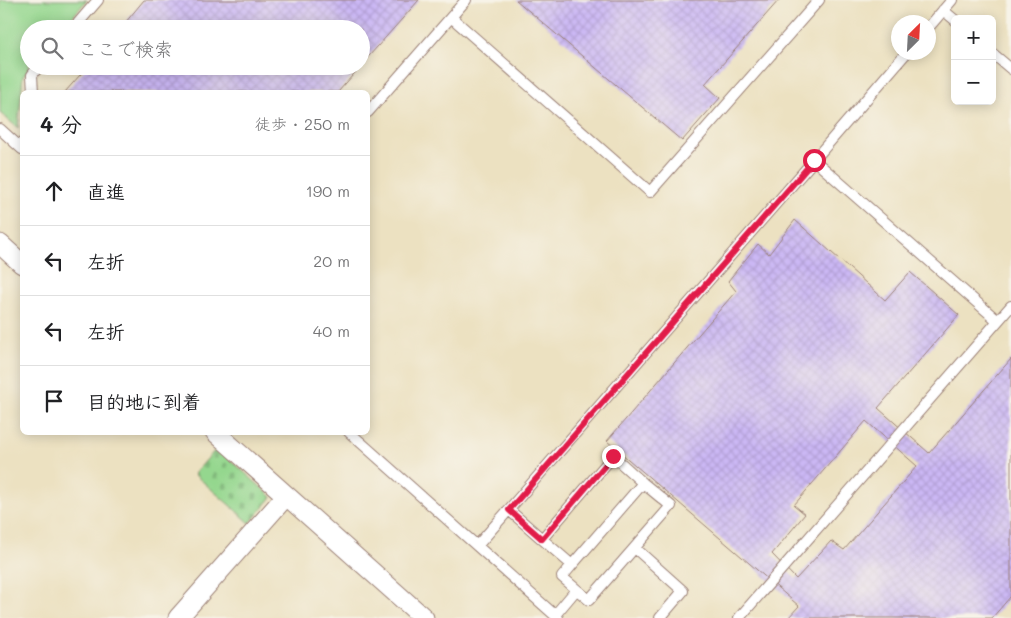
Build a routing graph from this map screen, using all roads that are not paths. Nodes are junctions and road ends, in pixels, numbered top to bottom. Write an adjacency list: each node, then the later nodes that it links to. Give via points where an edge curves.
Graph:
1 (98, 0): 9 (lane)
2 (466, 0): 6 (lane)
3 (819, 0): 6 (lane, via 650,192)
4 (952, 0): 5 (lane)
5 (943, 10): 7 (lane); 8 (lane)
6 (451, 17): 15 (lane)
7 (951, 17)
8 (936, 18)
9 (81, 20)
10 (996, 56): 12 (lane)
11 (900, 60): 18 (lane)
12 (1011, 69)
13 (32, 75): 14 (lane)
14 (33, 90)
15 (370, 110)
16 (0, 129): 17 (lane)
17 (20, 147)
18 (814, 160): 22 (lane); 27 (lane)
19 (0, 244): 20 (street)
20 (20, 262)
21 (1011, 306): 22 (lane)
22 (998, 321): 37 (lane)
23 (218, 435): 26 (street)
24 (352, 435): 29 (lane)
25 (643, 483): 28 (lane, via 613,456); 30 (lane, via 672,506); 31 (lane)
26 (286, 496): 34 (street); 35 (street)
27 (509, 510): 28 (lane); 29 (lane)
28 (542, 539): 31 (lane)
29 (477, 546): 33 (lane)
30 (635, 548): 32 (lane, via 589,600); 36 (lane, via 682,591)
31 (572, 565): 32 (lane, via 562,577)
32 (576, 590): 33 (lane)
33 (556, 617)
34 (178, 618)
35 (424, 618)
36 (660, 618)
37 (739, 618)

